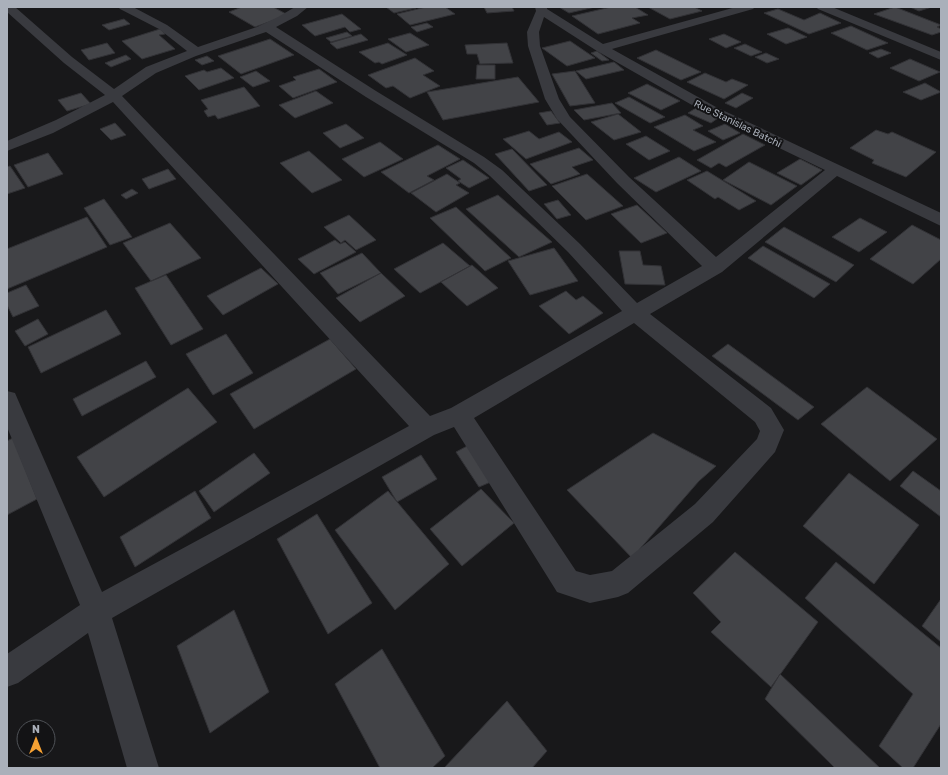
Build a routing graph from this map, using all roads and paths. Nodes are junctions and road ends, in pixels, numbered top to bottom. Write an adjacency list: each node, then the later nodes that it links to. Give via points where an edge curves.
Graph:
1 (8, 7): 11 (street, via 68,60)
2 (124, 7): 9 (street, via 163,27)
3 (302, 7): 7 (street)
4 (749, 7): 8 (street)
5 (822, 7): 10 (street)
6 (541, 9): 8 (street, Rue Stanislas Batchi); 15 (street, Rue Stanislas Batchi, via 533,26 532,36 556,108 623,180)
7 (267, 27): 9 (street); 16 (street, via 496,173 574,248)
8 (601, 48): 13 (street, Rue Stanislas Batchi, via 700,105)
9 (196, 52): 11 (street, via 150,71)
10 (941, 56)
11 (114, 95): 12 (street, via 39,134); 19 (street)
12 (7, 146)
13 (836, 170): 14 (street, Rue Stanislas Batchi); 15 (street)
14 (941, 220)
15 (715, 267): 16 (street)
16 (635, 313): 18 (street); 18 (street, via 763,415 772,430 767,445 704,514 618,583 590,589 567,582)
17 (7, 400): 20 (street)
18 (458, 415): 19 (street)
19 (426, 428): 20 (street)
20 (96, 611): 21 (street); 22 (street)
21 (7, 672)
22 (144, 768)

